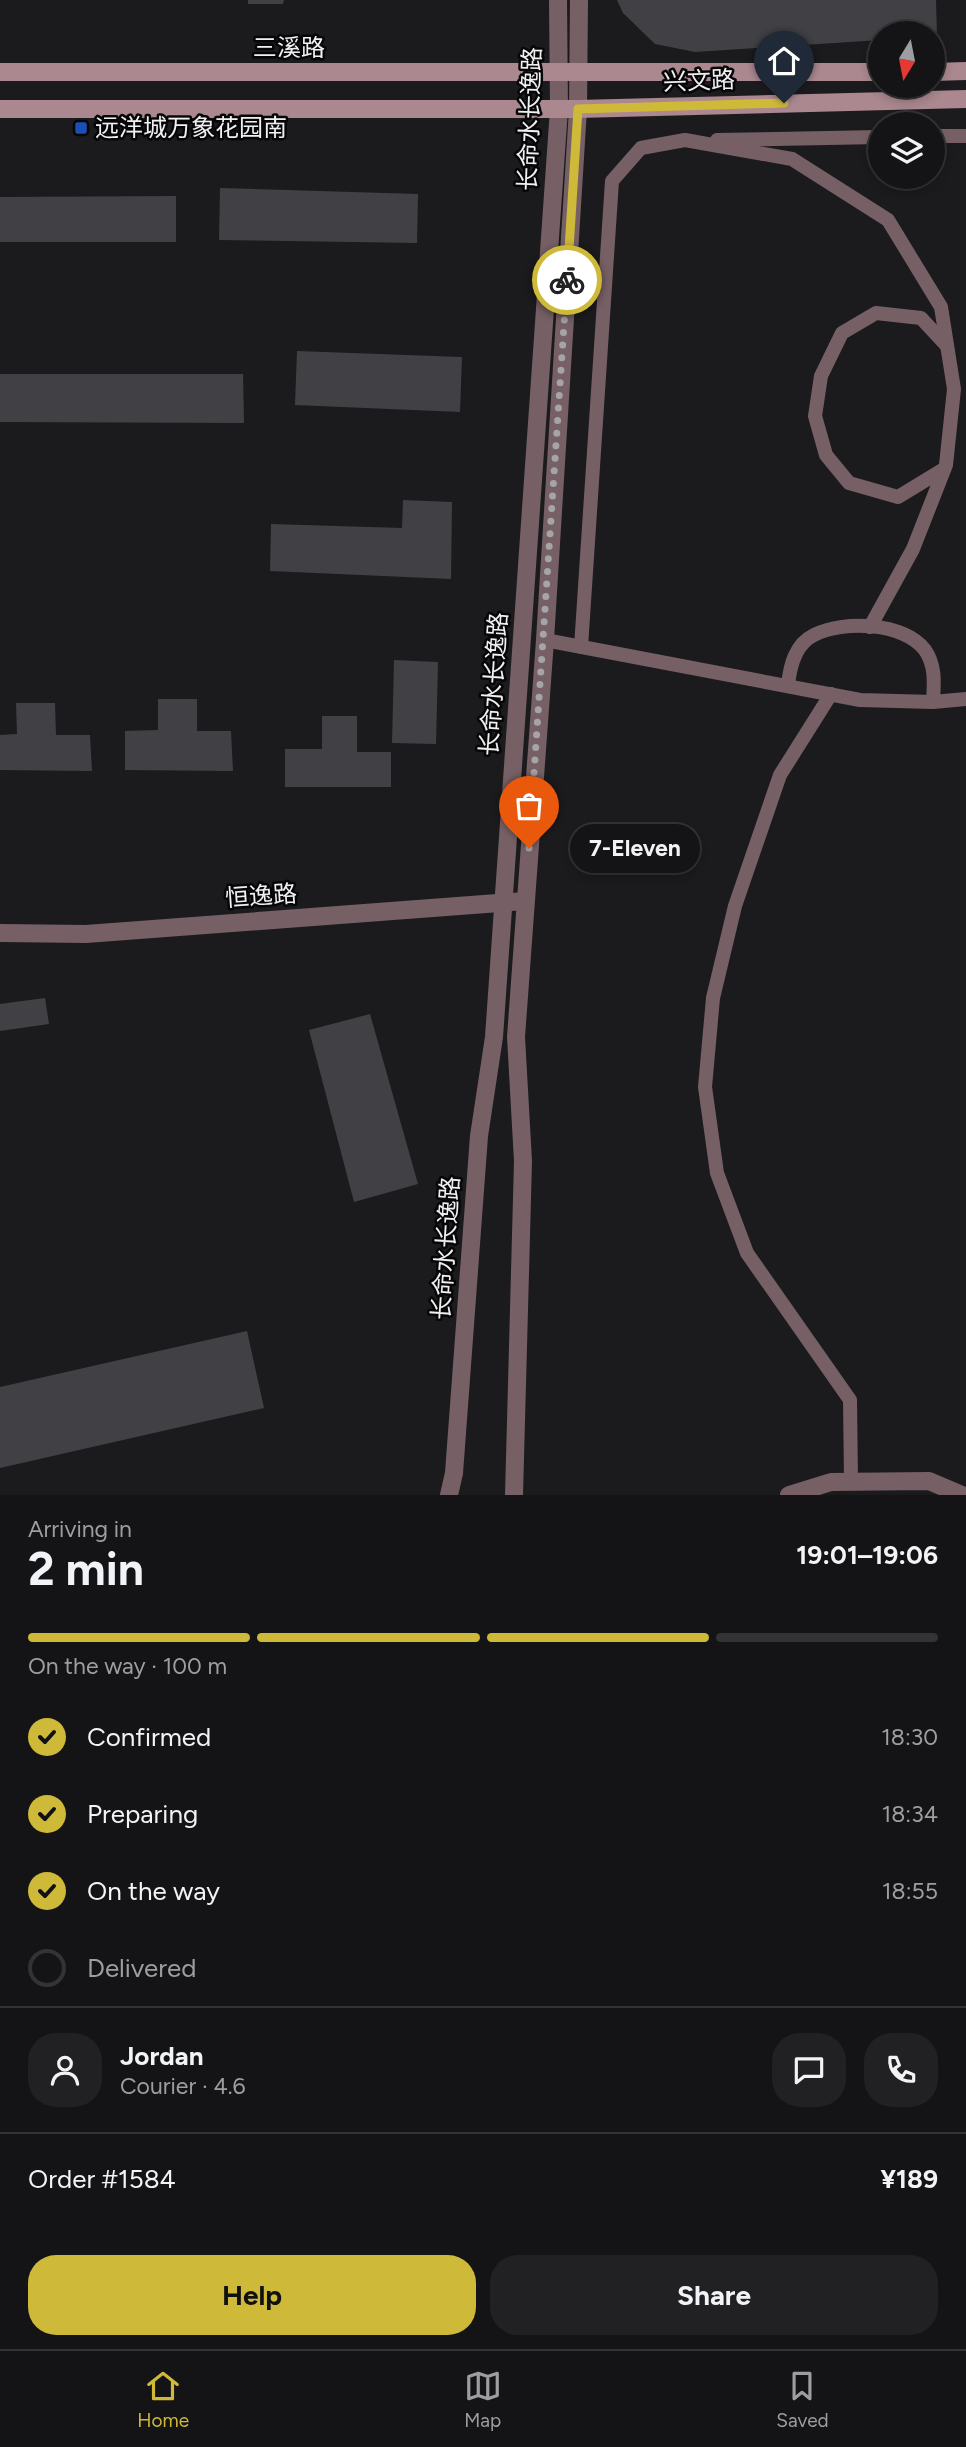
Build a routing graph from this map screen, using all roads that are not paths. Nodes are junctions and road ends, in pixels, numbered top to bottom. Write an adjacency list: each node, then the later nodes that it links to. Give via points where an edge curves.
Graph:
1 (558, 0): 7 (street, 长命水长逸路)
2 (579, 0): 8 (street, 长命水长逸路)
3 (966, 71): 6 (main road)
4 (0, 72): 7 (main road, 三溪路)
5 (868, 72): 8 (main road, 兴文路)
6 (945, 72)
7 (557, 74): 8 (main road, 三溪路); 11 (street, 长命水长逸路)
8 (577, 74): 12 (street, 长命水长逸路)
9 (966, 99): 12 (main road, 兴文路)
10 (0, 109): 11 (main road)
11 (559, 109): 12 (main road, 兴文路); 27 (street, 长命水长逸路)
12 (578, 109): 20 (street, 长命水长逸路)
13 (945, 136): 14 (street)
14 (966, 136)
15 (868, 137): 16 (street)
16 (685, 140): 17 (street, via 792,159 888,220 941,307); 21 (street, via 641,148 612,181)
17 (947, 346): 18 (street, via 954,389); 18 (street, via 921,318 876,313 842,333 821,376 816,416 826,455 849,483 898,497)
18 (944, 469): 19 (street, via 913,549)
19 (870, 627): 22 (street, via 836,628 812,635 791,660); 25 (street, via 903,634 925,650 935,674)
20 (545, 640): 21 (street); 26 (street, 长命水长逸路)
21 (581, 647): 22 (street)
22 (788, 685): 23 (street)
23 (831, 694): 25 (street, via 859,700); 29 (street, via 780,775 735,906 713,999 705,1087 717,1173 747,1253 850,1401)
24 (966, 699): 25 (street)
25 (933, 702)
26 (525, 901): 27 (street, 恒逸路); 31 (street, 长命水长逸路, via 516,1037 523,1161)
27 (503, 902): 28 (street, 恒逸路, via 86,934); 30 (street, 长命水长逸路)
28 (0, 933)
29 (851, 1482): 32 (street, via 831,1482); 33 (street, via 929,1481)
30 (449, 1495)
31 (514, 1495)
32 (789, 1495)
33 (962, 1495)

